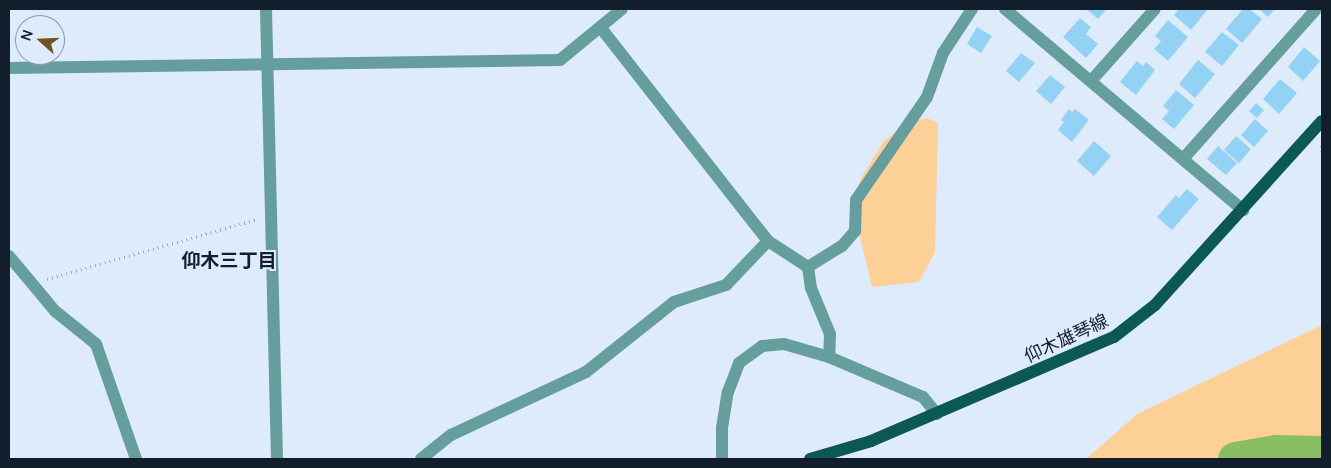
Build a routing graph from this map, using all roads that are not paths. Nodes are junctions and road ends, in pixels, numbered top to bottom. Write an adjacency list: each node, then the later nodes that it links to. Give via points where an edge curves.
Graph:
1 (266, 9): 8 (street)
2 (622, 9): 7 (street)
3 (972, 9): 16 (street, via 943,53 926,97 856,200 855,231 842,246)
4 (1005, 9): 10 (street)
5 (1155, 9): 10 (street)
6 (1316, 9): 12 (street)
7 (600, 27): 8 (street, via 560,60); 14 (street)
8 (267, 64): 9 (street); 20 (street)
9 (9, 68)
10 (1090, 81): 12 (street)
11 (1322, 121): 13 (main road, 仰木雄琴線)
12 (1183, 159): 13 (street)
13 (1243, 210): 18 (main road, 仰木雄琴線, via 1155,306 1114,336)
14 (768, 241): 16 (street); 21 (street, via 726,285 674,302 586,372 451,435)
15 (9, 256): 19 (street, via 55,311 96,344)
16 (808, 267): 17 (street, via 811,288 830,334)
17 (829, 357): 18 (street, via 923,398); 22 (street, via 784,344 762,346 739,363 728,392 722,428)
18 (937, 414): 23 (main road, 仰木雄琴線, via 871,441)
19 (136, 459)
20 (277, 459)
21 (421, 459)
22 (722, 459)
23 (810, 459)

